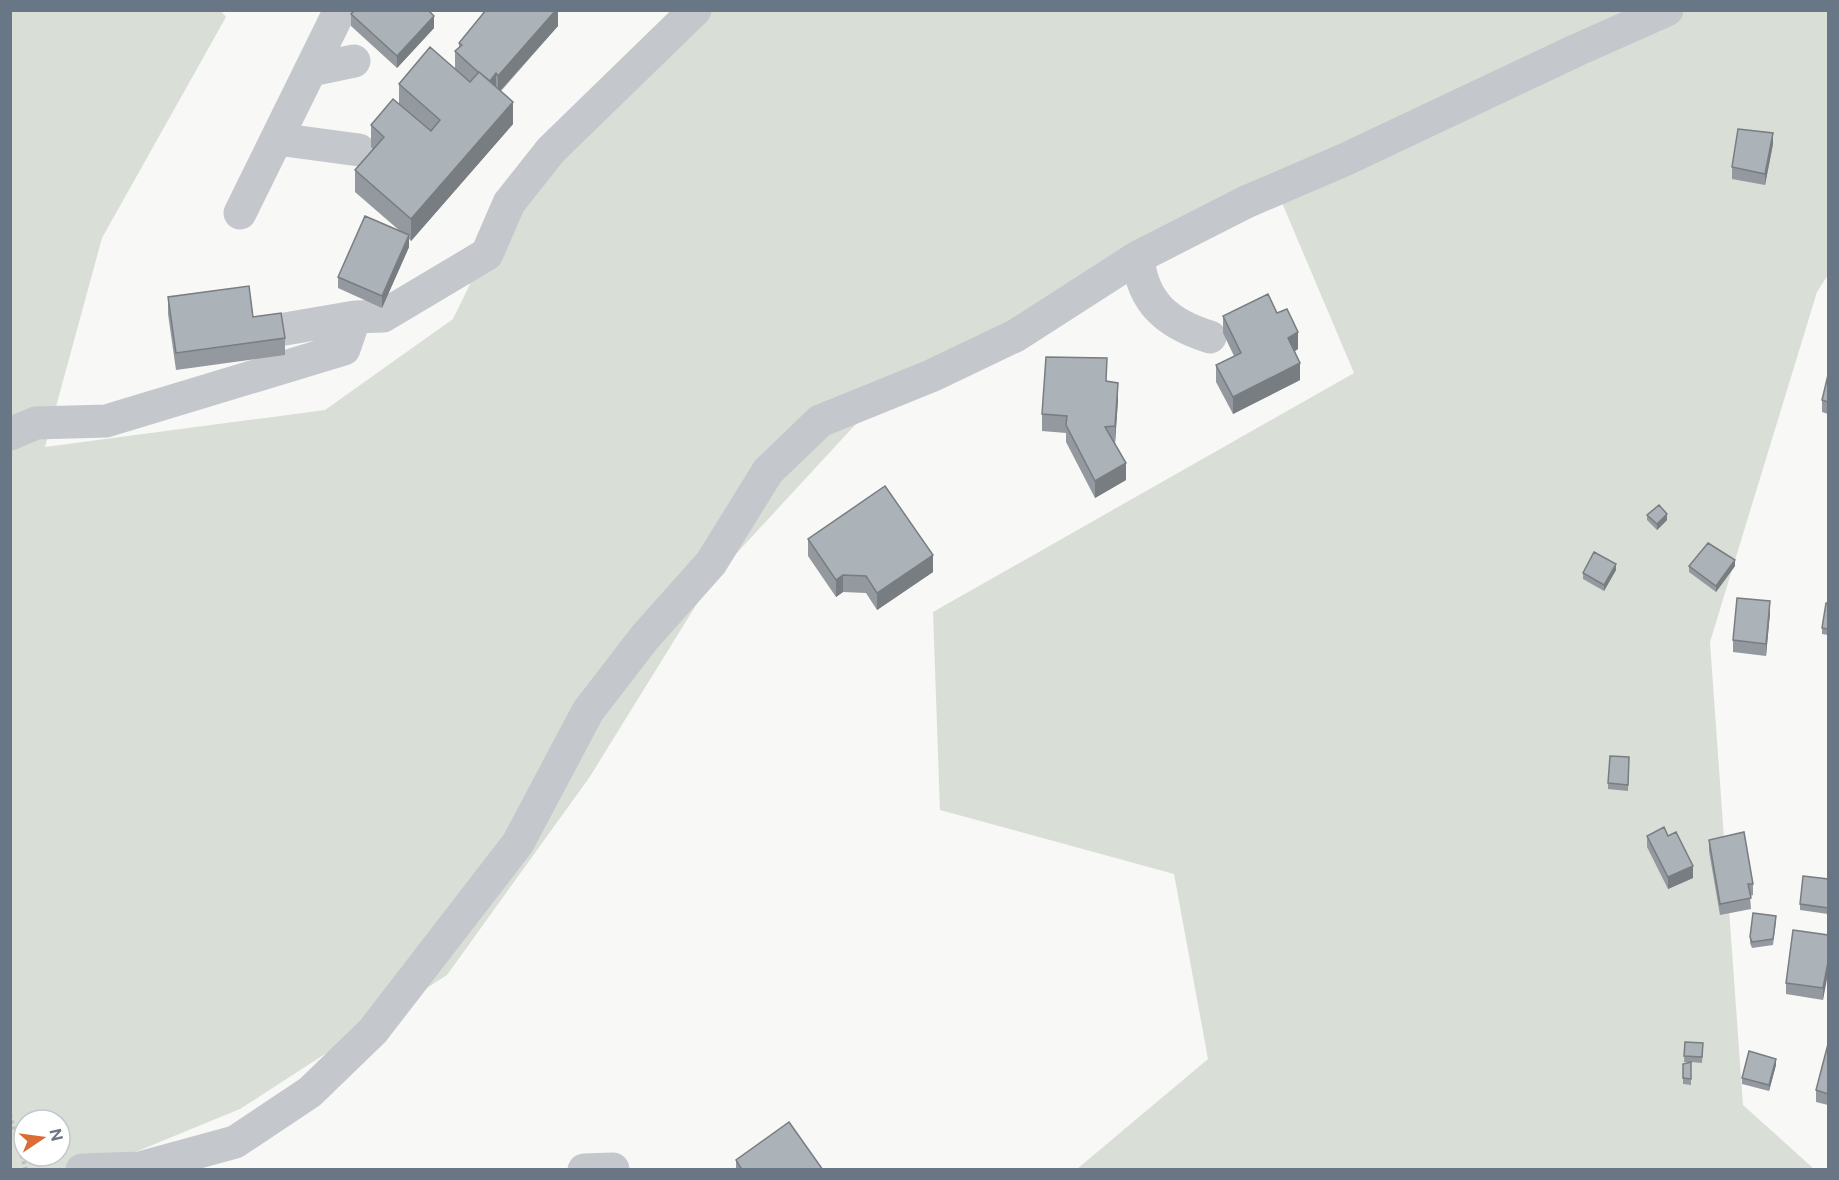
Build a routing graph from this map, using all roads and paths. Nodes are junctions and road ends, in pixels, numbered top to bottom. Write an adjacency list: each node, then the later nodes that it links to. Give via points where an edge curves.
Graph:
1 (340, 10): 5 (street)
2 (695, 10): 10 (street, via 551,150 509,203 487,254 382,316)
3 (1667, 10): 9 (street, via 1246,202)
4 (354, 61): 5 (street)
5 (311, 69): 6 (street)
6 (277, 138): 7 (street); 8 (street)
7 (359, 150)
8 (240, 213)
9 (1138, 257): 12 (street, via 1141,283 1161,311 1182,328); 17 (street, via 1015,336 820,422 768,471 711,563 645,637 588,711 518,843 373,1031 310,1092 235,1142 140,1168)
10 (355, 317): 11 (street); 13 (street, via 344,349 105,421 36,423)
11 (285, 329)
12 (1210, 337)
13 (10, 434)
14 (10, 1115): 16 (path)
15 (613, 1169): 18 (street)
16 (26, 1170)
17 (82, 1170)
18 (584, 1170)

